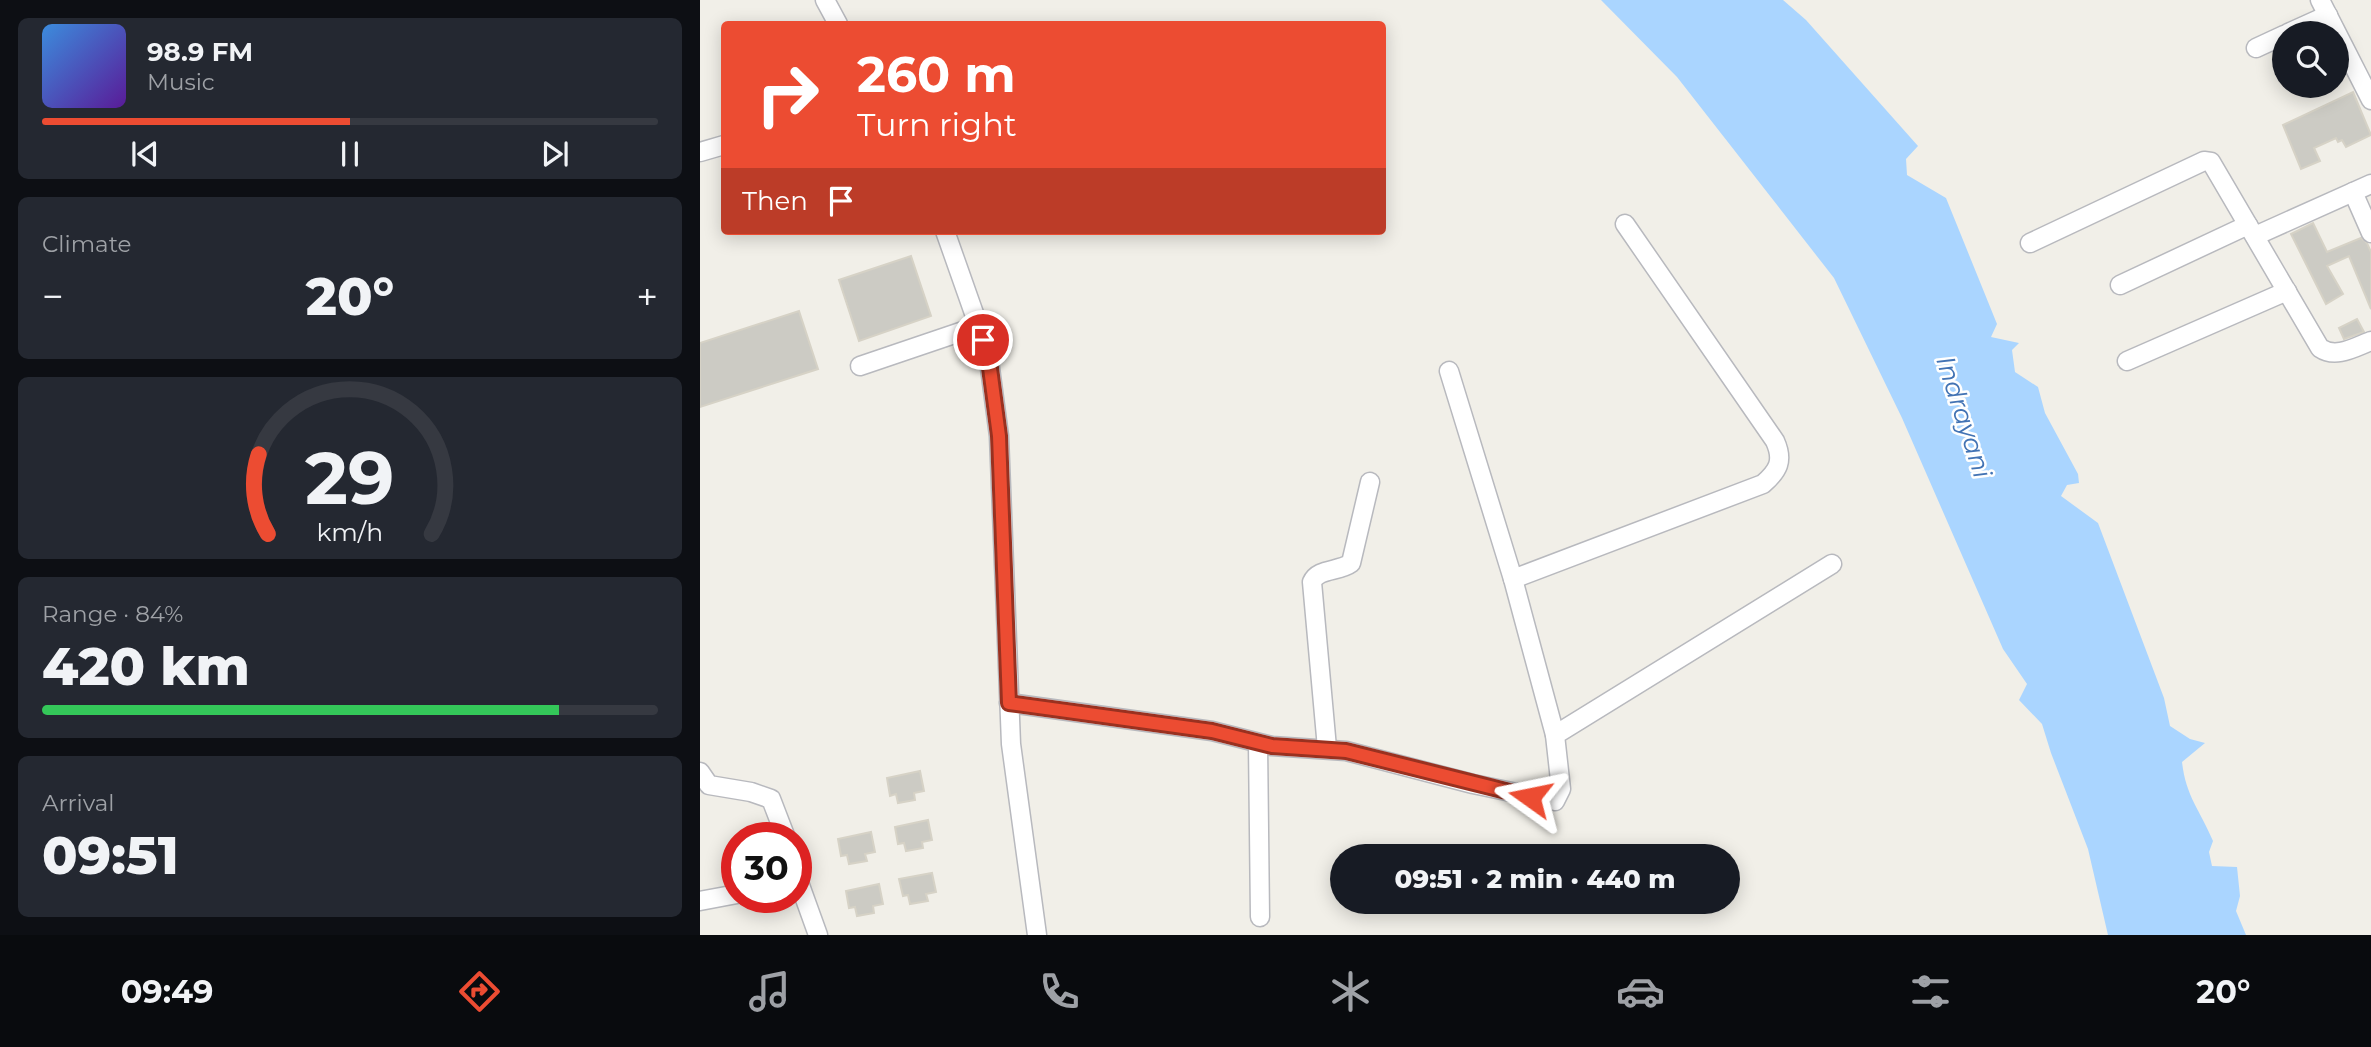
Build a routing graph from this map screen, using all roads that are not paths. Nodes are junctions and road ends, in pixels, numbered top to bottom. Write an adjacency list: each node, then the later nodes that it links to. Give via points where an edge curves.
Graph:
1 (825, 0): 3 (street)
2 (2324, 7): 4 (street); 7 (street)
3 (836, 21)
4 (2304, 21)
5 (2272, 41): 6 (street)
6 (2256, 48)
7 (2371, 100)
8 (721, 146): 9 (street)
9 (700, 152)
10 (2371, 184): 11 (street)
11 (2354, 192): 13 (street); 14 (street)
12 (1625, 223): 26 (street, via 1775,441 1780,462 1763,484)
13 (2252, 231): 16 (street, via 2216,167 2204,161); 17 (street); 18 (street)
14 (2371, 233)
15 (946, 235): 19 (street)
16 (2030, 243)
17 (2120, 285)
18 (2287, 291): 20 (street, via 2326,352 2348,351); 21 (street)
19 (978, 326): 22 (street); 27 (street, via 988,353 999,436)
20 (2371, 341)
21 (2127, 361)
22 (860, 366)
23 (1449, 371): 26 (street)
24 (1370, 482): 30 (street, via 1351,563 1318,573 1312,582)
25 (1832, 564): 28 (street)
26 (1513, 579): 28 (street)
27 (1009, 703): 29 (street, via 1212,731); 38 (street)
28 (1555, 735): 30 (street, via 1561,789 1555,801)
29 (1258, 743): 30 (street); 36 (street)
30 (1327, 748)
31 (700, 772): 32 (street, via 709,785 771,799)
32 (780, 822)
33 (721, 897): 34 (street)
34 (700, 901)
35 (810, 913): 37 (street)
36 (1260, 917)
37 (818, 935)
38 (1037, 935)

